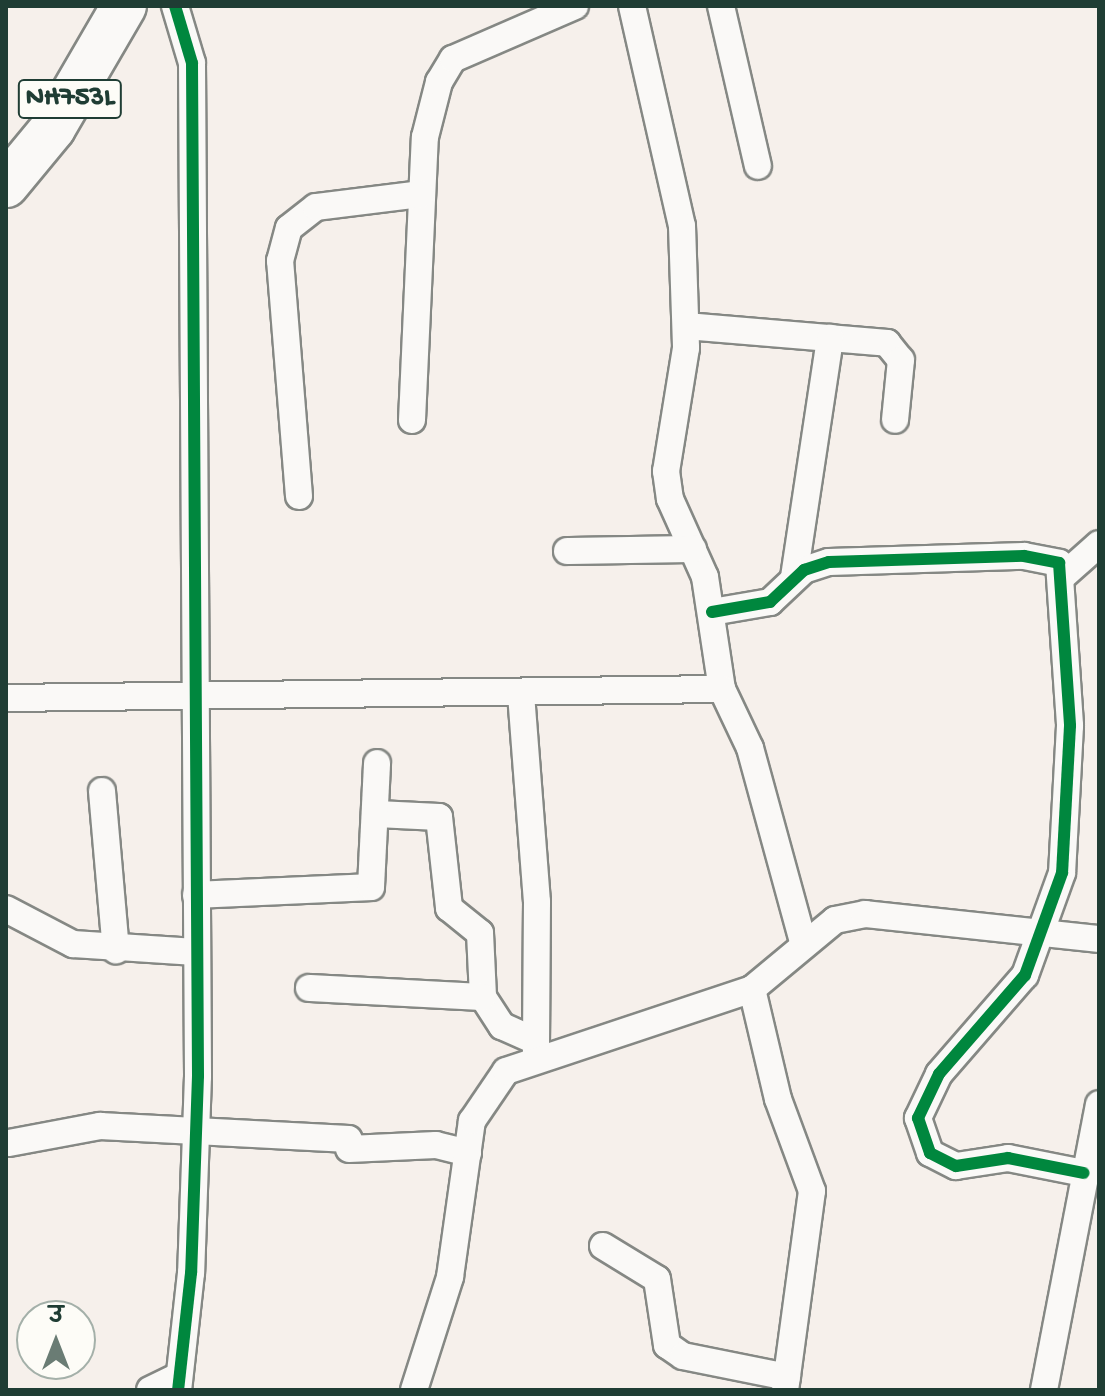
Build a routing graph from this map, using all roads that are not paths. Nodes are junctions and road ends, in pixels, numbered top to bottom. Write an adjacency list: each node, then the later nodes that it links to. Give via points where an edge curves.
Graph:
1 (124, 6): 7 (highway, NH753L, via 53,128)
2 (175, 6): 22 (street, via 192,63)
3 (575, 6): 8 (street, via 453,59 425,137)
4 (632, 6): 9 (street, via 682,226)
5 (721, 6): 6 (street)
6 (758, 166)
7 (6, 185)
8 (421, 194): 11 (street); 13 (street, via 316,207 289,228 280,261)
9 (686, 326): 10 (street); 15 (street, via 666,471)
10 (830, 338): 12 (street, via 898,350); 18 (street)
11 (412, 420)
12 (895, 420)
13 (299, 496)
14 (1099, 544): 17 (street)
15 (693, 549): 16 (street); 19 (street)
16 (567, 551)
17 (1063, 576): 18 (street, via 1046,556 1024,556 829,562); 29 (street, via 1070,774 1062,873)
18 (794, 577): 19 (street, via 770,602)
19 (712, 612): 20 (street)
20 (722, 689): 21 (street); 31 (street, via 750,748)
21 (521, 694): 22 (street); 37 (street, via 537,902)
22 (194, 696): 23 (street); 27 (street)
23 (6, 698)
24 (377, 763): 26 (street)
25 (102, 791): 32 (street)
26 (377, 814): 27 (street, via 371,887); 36 (street, via 439,817 449,908 480,933)
27 (196, 895): 33 (street)
28 (6, 909): 32 (street, via 54,939)
29 (1040, 933): 30 (street); 31 (street, via 865,914 835,920); 42 (street, via 1025,975 939,1074 918,1118 930,1153 956,1166 1008,1158)
30 (1099, 939)
31 (804, 945): 35 (street)
32 (116, 950): 33 (street)
33 (196, 952): 39 (street)
34 (309, 988): 36 (street)
35 (752, 989): 37 (street); 45 (street, via 778,1099 812,1191)
36 (483, 997): 37 (street, via 502,1026)
37 (536, 1050): 41 (street, via 486,1093 472,1121)
38 (1099, 1104): 42 (street)
39 (195, 1135): 40 (street, via 100,1126); 41 (street, via 436,1145); 44 (street)
40 (9, 1143)
41 (468, 1153): 47 (street, via 450,1277)
42 (1084, 1173): 48 (street)
43 (603, 1246): 45 (street, via 657,1279 667,1345 683,1356)
44 (178, 1383): 46 (street)
45 (786, 1383)
46 (150, 1390)
47 (414, 1390)
48 (1044, 1390)

